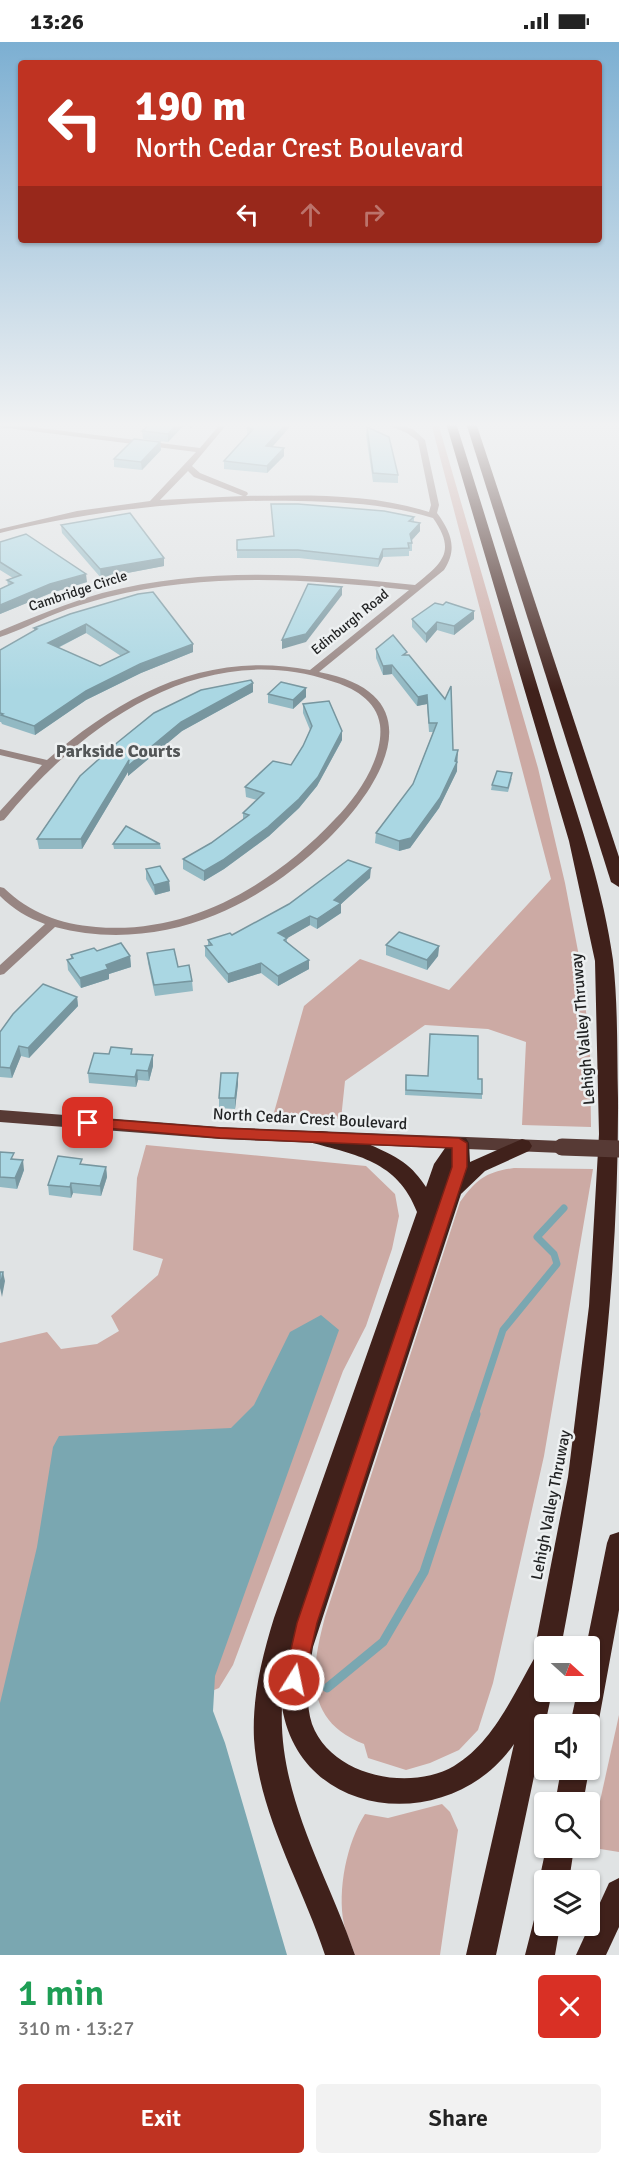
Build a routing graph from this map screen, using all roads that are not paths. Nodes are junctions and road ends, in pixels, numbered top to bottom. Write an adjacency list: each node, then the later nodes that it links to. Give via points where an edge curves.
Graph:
1 (98, 512): 7 (street)
2 (421, 512): 6 (street)
3 (435, 512): 6 (street, Edinburgh Road)
4 (478, 512): 26 (highway, Lehigh Valley Thruway, via 579,846 597,920 609,1003 616,1149 613,1260 587,1460)
5 (500, 512): 14 (highway)
6 (435, 516): 8 (street, Edinburgh Road, via 442,525 450,555)
7 (0, 528)
8 (417, 588): 9 (street, Cambridge Circle, via 296,576 192,579 112,592); 10 (street, Edinburgh Road)
9 (0, 633)
10 (313, 672): 12 (street, Edinburgh Road, via 240,668 207,672 175,682 102,722); 16 (street, via 347,684 373,701 385,722 377,764 363,790 319,843 265,884 225,907 188,921 125,931 97,931)
11 (0, 752): 12 (street)
12 (49, 764): 13 (street, Edinburgh Road)
13 (0, 818)
14 (619, 882)
15 (0, 890): 16 (street, via 15,904)
16 (52, 923): 17 (street)
17 (0, 971)
18 (0, 1116): 19 (main road, North Cedar Crest Boulevard)
19 (316, 1137): 20 (main road, North Cedar Crest Boulevard); 24 (highway, via 356,1146 395,1165 420,1191)
20 (459, 1143): 21 (main road, North Cedar Crest Boulevard); 23 (highway, via 460,1167); 24 (highway, via 444,1164)
21 (522, 1146): 22 (main road, North Cedar Crest Boulevard, bridge); 23 (highway, via 478,1166)
22 (619, 1149)
23 (450, 1194): 27 (highway, via 307,1623 294,1680 296,1711 306,1740 315,1752 344,1775 361,1784 396,1792 433,1789 464,1775 490,1751)
24 (427, 1212): 32 (highway, via 287,1618 271,1683 268,1739 275,1779)
25 (619, 1543): 29 (highway)
26 (550, 1636)
27 (534, 1682)
28 (536, 1702): 33 (highway)
29 (586, 1714)
30 (619, 1893): 35 (highway)
31 (543, 1936): 34 (highway)
32 (340, 1955)
33 (481, 1955)
34 (540, 1955)
35 (591, 1955)

